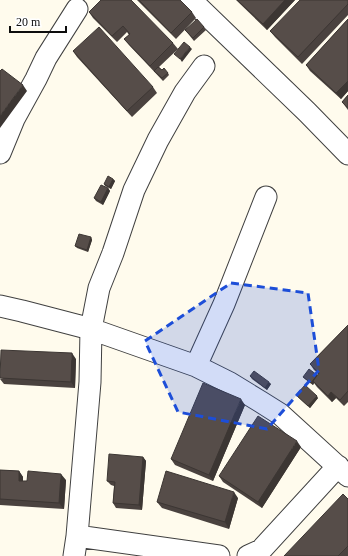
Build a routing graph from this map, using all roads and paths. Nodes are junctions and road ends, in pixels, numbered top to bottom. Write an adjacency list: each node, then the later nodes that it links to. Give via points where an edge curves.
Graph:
1 (191, 0): 5 (street)
2 (77, 9): 4 (street, via 46,58 14,119)
3 (204, 66): 8 (street, via 158,140 134,190 100,288)
4 (0, 153)
5 (348, 154)
6 (266, 197): 9 (street, via 224,304)
7 (0, 306): 8 (street)
8 (91, 329): 9 (street); 11 (street, via 90,382)
9 (196, 366): 10 (street, via 230,383 280,414)
10 (343, 471): 13 (street, via 261,550)
11 (76, 546): 12 (street)
12 (219, 556)
13 (248, 556)

